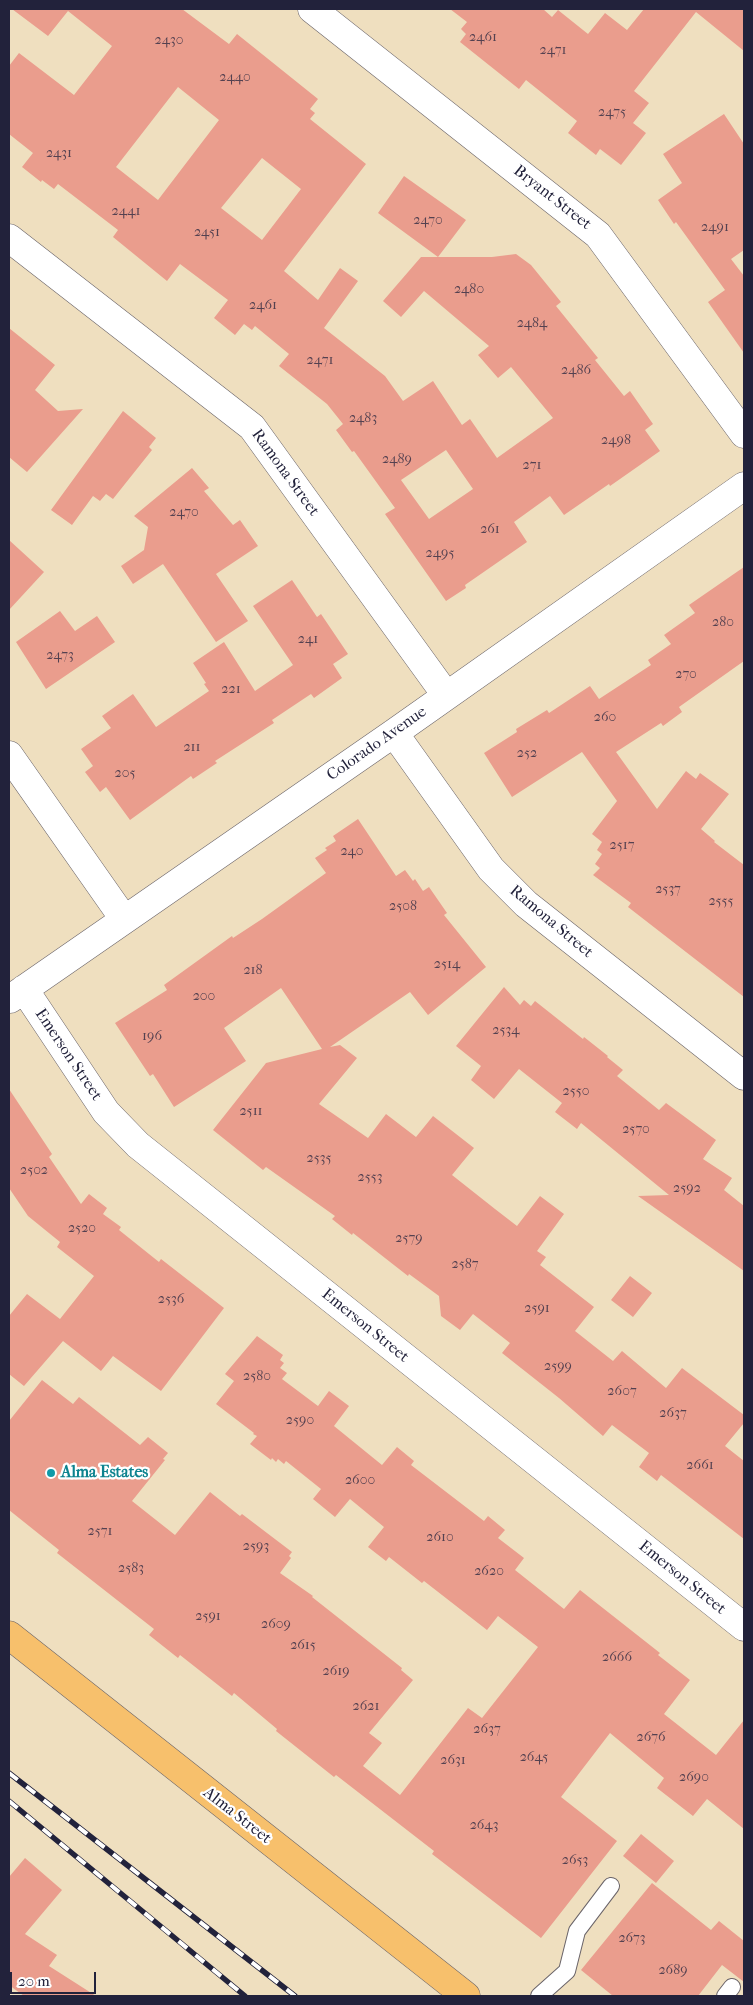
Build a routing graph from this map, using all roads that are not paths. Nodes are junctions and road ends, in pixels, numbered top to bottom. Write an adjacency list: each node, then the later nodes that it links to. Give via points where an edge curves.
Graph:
1 (312, 9): 3 (street, Bryant Street, via 598,235)
2 (9, 238): 5 (street, Ramona Street, via 252,427)
3 (744, 434)
4 (744, 486): 5 (street, Colorado Avenue)
5 (446, 695): 6 (street, Colorado Avenue)
6 (394, 733): 8 (street, Colorado Avenue); 10 (street, Ramona Street, via 491,869 526,904)
7 (9, 755): 8 (street)
8 (124, 919): 9 (street, Colorado Avenue)
9 (16, 995): 11 (street, Emerson Street, via 106,1112 138,1145)
10 (744, 1076)
11 (744, 1628)
12 (9, 1635): 14 (main road, Alma Street)
13 (9, 1642): 14 (main road)
14 (60, 1676): 16 (main road, Alma Street)
15 (611, 1886): 17 (lane, via 577,1932 567,1971)
16 (466, 1996)
17 (539, 1996)

